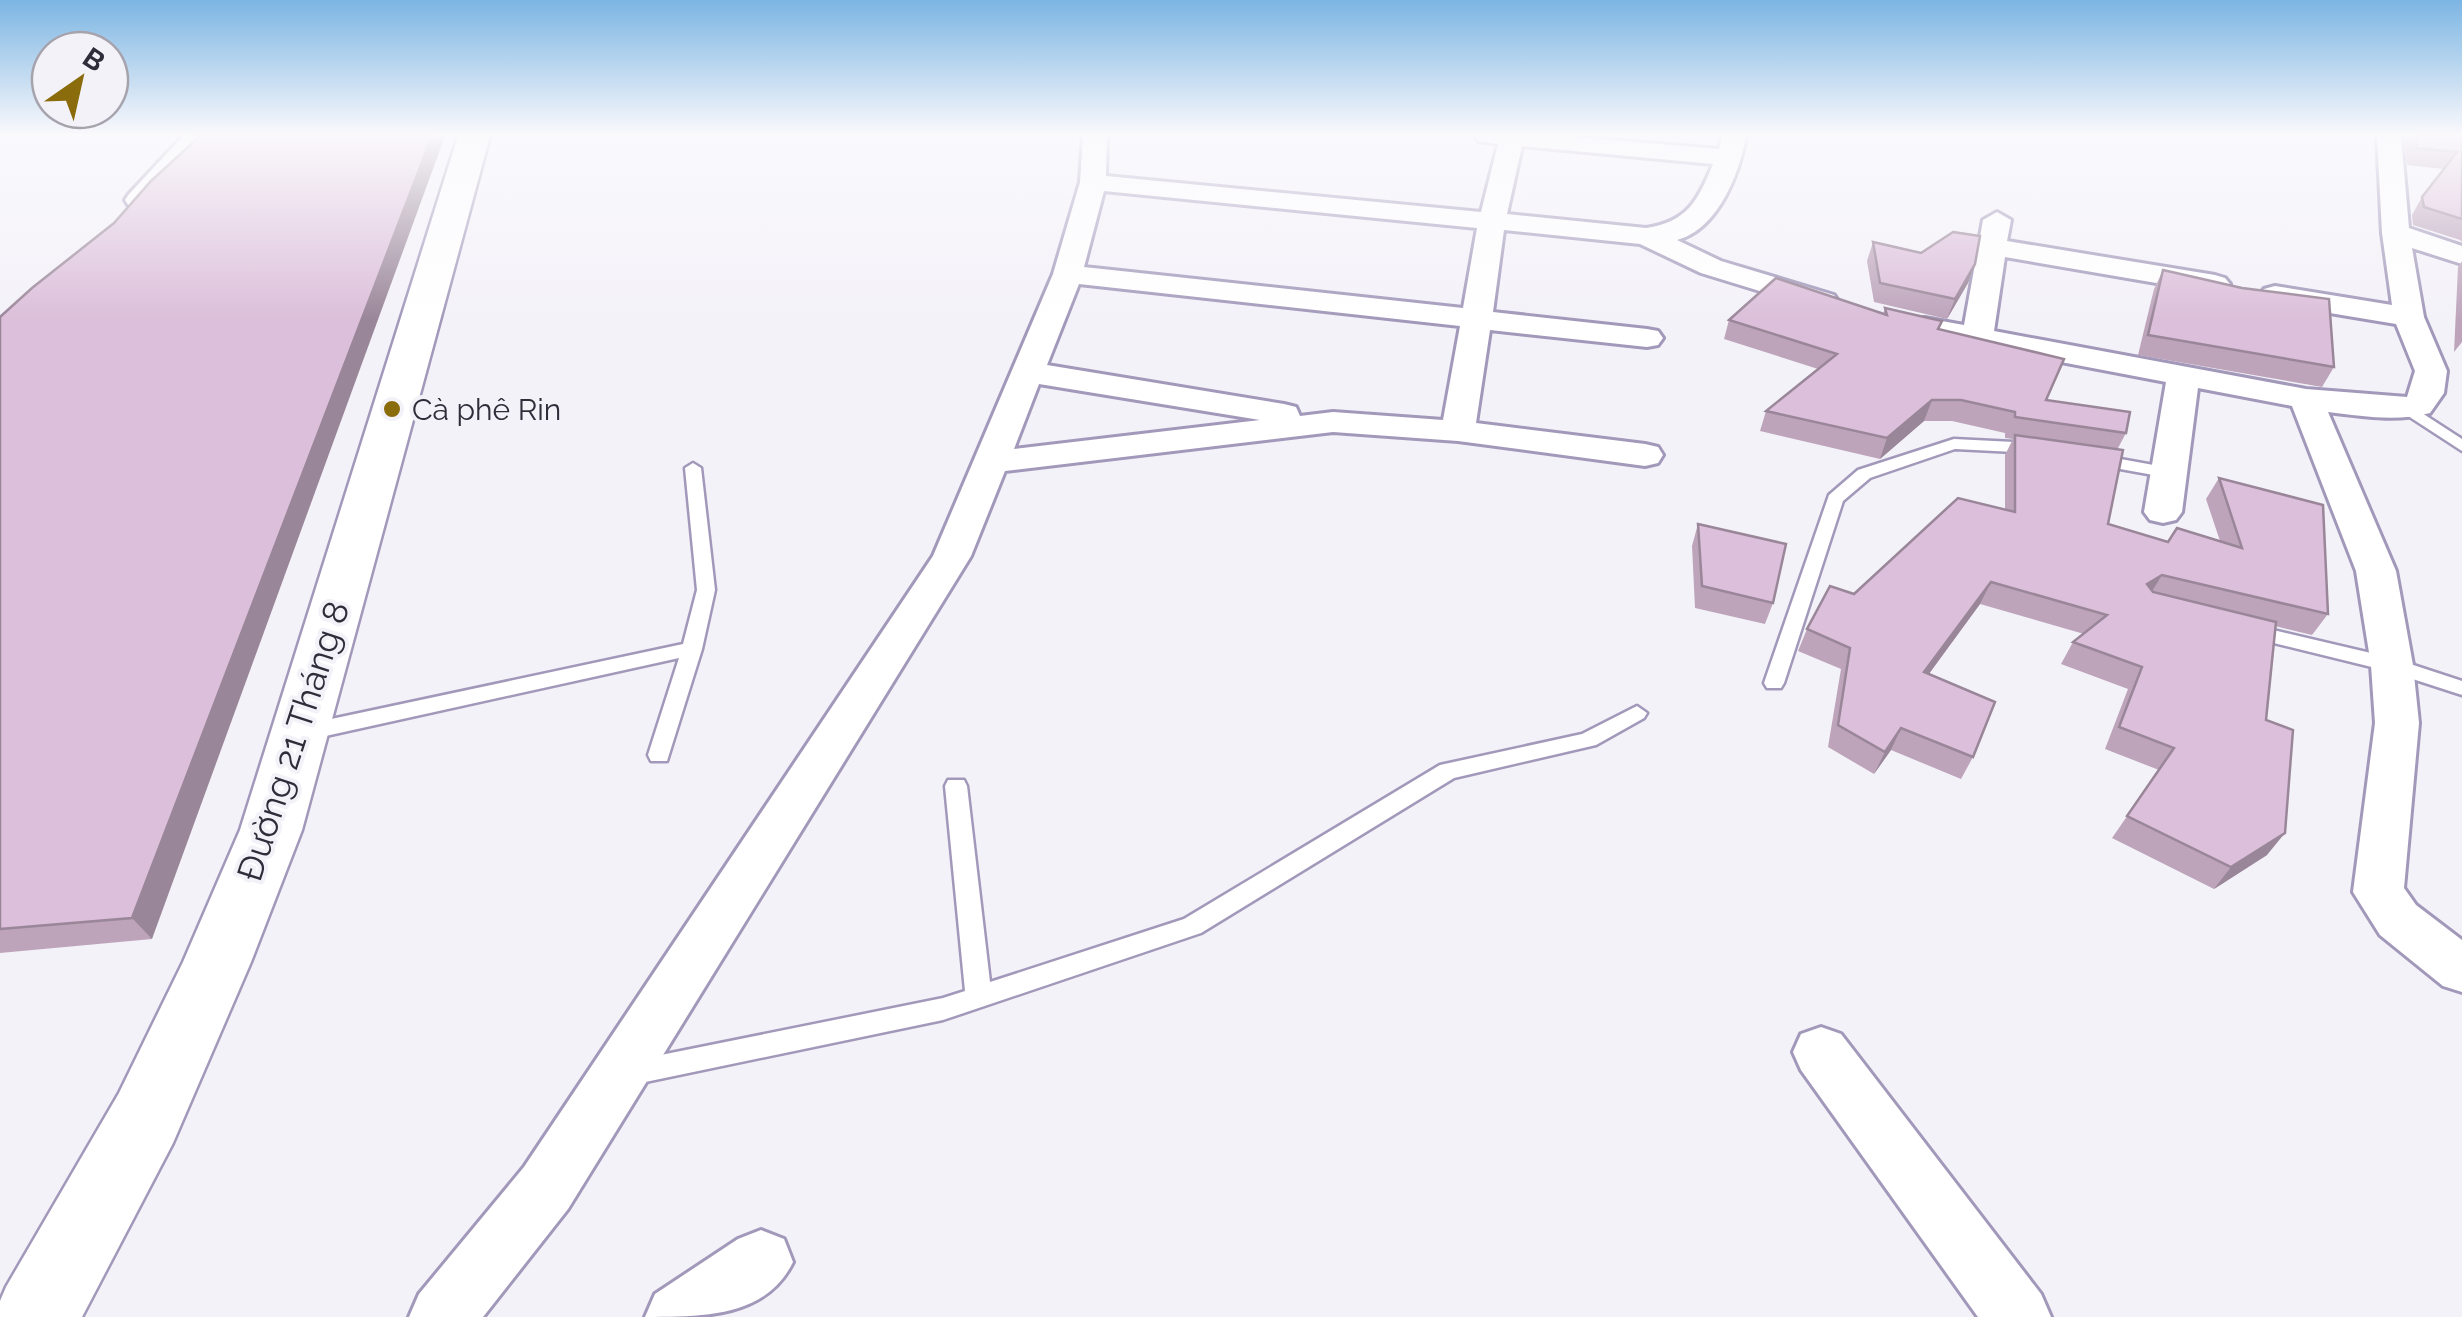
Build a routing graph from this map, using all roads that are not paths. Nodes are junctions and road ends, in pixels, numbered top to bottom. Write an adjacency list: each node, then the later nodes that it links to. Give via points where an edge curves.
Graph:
1 (141, 197): 8 (street)
2 (456, 197): 40 (main road, Đường 21 Tháng 8)
3 (1089, 197): 13 (street)
4 (1247, 197): 9 (street)
5 (1494, 197): 9 (street)
6 (1705, 197): 11 (street, via 1692,222 1677,232)
7 (2393, 197): 10 (street)
8 (123, 218)
9 (1492, 222): 11 (street); 16 (street)
10 (2396, 233): 12 (street); 15 (street)
11 (1646, 236): 14 (street, via 1712,267)
12 (2462, 255)
13 (1068, 274): 16 (street); 20 (street)
14 (1844, 307)
15 (2409, 317): 19 (street, via 1995,232); 23 (street, via 2431,372 2427,394)
16 (1476, 319): 18 (street); 25 (street)
17 (1902, 321): 19 (street)
18 (1647, 338)
19 (1977, 338): 21 (street)
20 (1028, 372): 24 (street); 30 (street)
21 (2184, 376): 22 (street); 32 (street)
22 (2306, 399): 23 (street); 36 (street, via 2376,570)
23 (2408, 409): 26 (lane)
24 (1333, 422): 25 (street); 30 (street)
25 (1458, 432): 28 (street)
26 (2462, 446)
27 (2054, 451): 37 (lane, via 1954,444 1864,474 1835,499)
28 (1645, 455)
29 (2074, 455): 32 (lane)
30 (990, 462): 46 (street, via 952,556)
31 (693, 468): 35 (lane, via 706,590)
32 (2170, 473): 33 (street)
33 (2163, 512)
34 (2223, 624): 36 (lane)
35 (692, 649): 40 (lane); 41 (lane)
36 (2392, 665): 38 (lane); 43 (street, via 2398,723 2378,892 2398,920)
37 (1774, 682)
38 (2462, 688)
39 (1637, 712): 44 (lane, via 1588,740 1448,771 1192,926)
40 (298, 734): 48 (main road, Đường 21 Tháng 8, via 271,830 217,962 146,1118)
41 (659, 755)
42 (956, 786): 44 (lane)
43 (2462, 970)
44 (978, 998): 46 (lane)
45 (1821, 1052): 51 (street)
46 (619, 1076): 49 (street, via 546,1188)
47 (761, 1262): 50 (street)
48 (36, 1317)
49 (442, 1317)
50 (678, 1317)
51 (2018, 1317)

